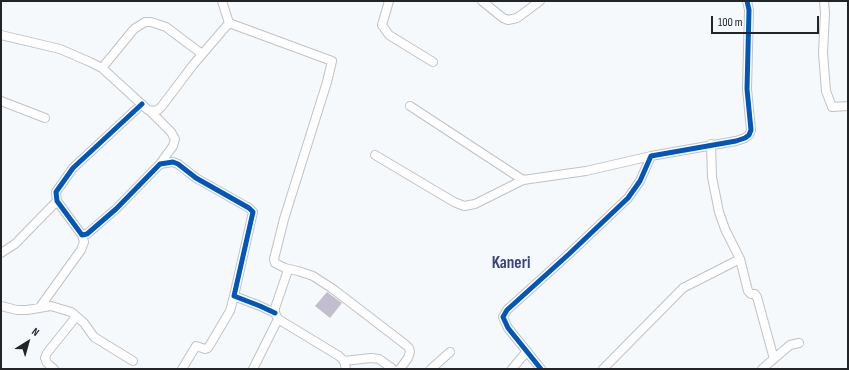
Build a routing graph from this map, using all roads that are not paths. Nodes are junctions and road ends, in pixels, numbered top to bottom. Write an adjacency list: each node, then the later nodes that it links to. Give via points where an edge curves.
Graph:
1 (222, 1): 7 (street)
2 (390, 1): 10 (street, via 382,25 389,35)
3 (482, 1): 4 (street, via 508,20 517,18)
4 (540, 1)
5 (747, 1): 18 (street, via 747,89 751,130 745,138)
6 (824, 1): 15 (street, via 823,53 826,91 832,107)
7 (229, 23): 9 (street); 27 (street, via 332,61 274,258 275,263)
8 (1, 35): 11 (street, via 60,49)
9 (202, 54): 11 (street, via 166,27 145,22 134,29); 16 (street, via 162,106 158,110)
10 (433, 62)
11 (102, 68): 13 (street)
12 (1, 101): 17 (street)
13 (142, 104): 16 (street); 23 (street, via 73,168 56,192)
14 (410, 106): 22 (street)
15 (848, 106)
16 (150, 111): 21 (street, via 175,139)
17 (45, 118)
18 (711, 144): 20 (street); 26 (street, via 715,196 725,229)
19 (375, 155): 22 (street, via 464,206 475,204)
20 (651, 156): 22 (street, via 586,171); 34 (street, via 640,181 628,198 504,314 503,318 508,328)
21 (160, 164): 24 (street, via 116,209 87,234); 28 (street, via 178,164 196,178 253,212)
22 (523, 180)
23 (57, 201): 24 (street); 25 (street, via 15,244)
24 (82, 235): 30 (street, via 84,242 81,250)
25 (1, 253)
26 (740, 259): 36 (street, via 748,291 757,297); 47 (street, via 683,288)
27 (285, 268): 32 (street, via 287,273 275,308); 43 (street, via 312,276 333,289 406,345 410,352)
28 (234, 296): 32 (street); 40 (street, via 230,311 208,348 205,350 196,346)
29 (1, 306): 30 (street, via 17,310)
30 (40, 308): 31 (street, via 56,307)
31 (76, 316): 37 (street, via 94,337); 39 (street, via 47,353 47,363)
32 (277, 316): 38 (street, via 339,356); 41 (street)
33 (799, 343): 36 (street, via 790,345)
34 (527, 351): 45 (street); 46 (street)
35 (450, 352): 44 (street)
36 (774, 359): 48 (street)
37 (133, 361)
38 (345, 365): 42 (street, via 371,358 379,359)
39 (54, 369)
40 (182, 369)
41 (253, 369)
42 (393, 369)
43 (400, 369)
44 (431, 369)
45 (512, 369)
46 (541, 369)
47 (603, 369)
48 (762, 369)

